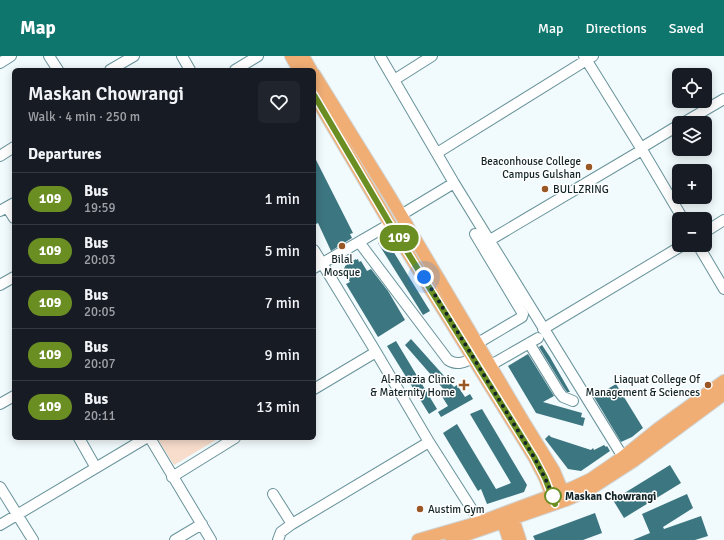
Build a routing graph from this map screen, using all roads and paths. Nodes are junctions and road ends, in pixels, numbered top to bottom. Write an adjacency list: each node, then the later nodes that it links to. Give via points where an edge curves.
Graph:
1 (11, 56): 11 (street)
2 (49, 56): 12 (street)
3 (134, 56): 13 (street)
4 (182, 56): 14 (street)
5 (258, 56): 15 (street)
6 (291, 56): 16 (main road)
7 (303, 56): 17 (main road)
8 (380, 56): 19 (street)
9 (432, 56): 19 (street)
10 (587, 57): 25 (street); 26 (street)
11 (0, 62)
12 (57, 68)
13 (113, 68)
14 (189, 68)
15 (238, 68)
16 (298, 68)
17 (310, 68)
18 (316, 77): 30 (main road)
19 (394, 80): 26 (street)
20 (316, 98): 32 (main road)
21 (724, 99): 22 (street)
22 (695, 116)
23 (672, 129): 25 (street)
24 (12, 148): 27 (street)
25 (641, 149): 29 (street); 35 (street)
26 (437, 153): 28 (street)
27 (0, 156)
28 (454, 183): 30 (street); 35 (street)
29 (679, 212)
30 (401, 215): 44 (main road)
31 (724, 220): 33 (street)
32 (390, 224): 36 (street); 46 (main road)
33 (712, 228)
34 (475, 234): 44 (street, via 523,314)
35 (490, 240): 43 (street)
36 (359, 242): 39 (street); 46 (street, via 448,360 461,364)
37 (672, 252): 43 (street)
38 (702, 252): 42 (street)
39 (318, 266): 45 (street)
40 (12, 277): 41 (street)
41 (0, 285)
42 (724, 289)
43 (543, 329): 59 (street)
44 (478, 343): 47 (main road)
45 (376, 352): 49 (street); 58 (street)
46 (474, 358): 64 (main road, via 545,478)
47 (491, 365): 52 (street, via 534,341 558,392); 64 (main road, via 554,471)
48 (724, 381): 59 (main road)
49 (316, 388)
50 (724, 394): 64 (main road, via 604,481 586,491)
51 (12, 397): 53 (street)
52 (573, 401)
53 (0, 404)
54 (80, 440): 60 (street)
55 (143, 440): 60 (street)
56 (151, 440): 61 (street)
57 (232, 440): 61 (street)
58 (429, 442): 67 (street); 69 (street)
59 (623, 457): 64 (main road)
60 (96, 468): 65 (street)
61 (172, 477): 68 (street)
62 (0, 487): 65 (street)
63 (274, 494): 69 (street)
64 (559, 497): 66 (main road); 67 (main road)
65 (17, 514): 70 (street); 71 (street)
66 (508, 521): 76 (main road); 77 (main road); 78 (main road)
67 (480, 522): 75 (main road)
68 (202, 524): 72 (street); 73 (street)
69 (292, 524): 74 (street, via 281,532)
70 (0, 525)
71 (33, 540)
72 (175, 540)
73 (211, 540)
74 (278, 540)
75 (418, 540)
76 (452, 540)
77 (509, 540)
78 (520, 540)

